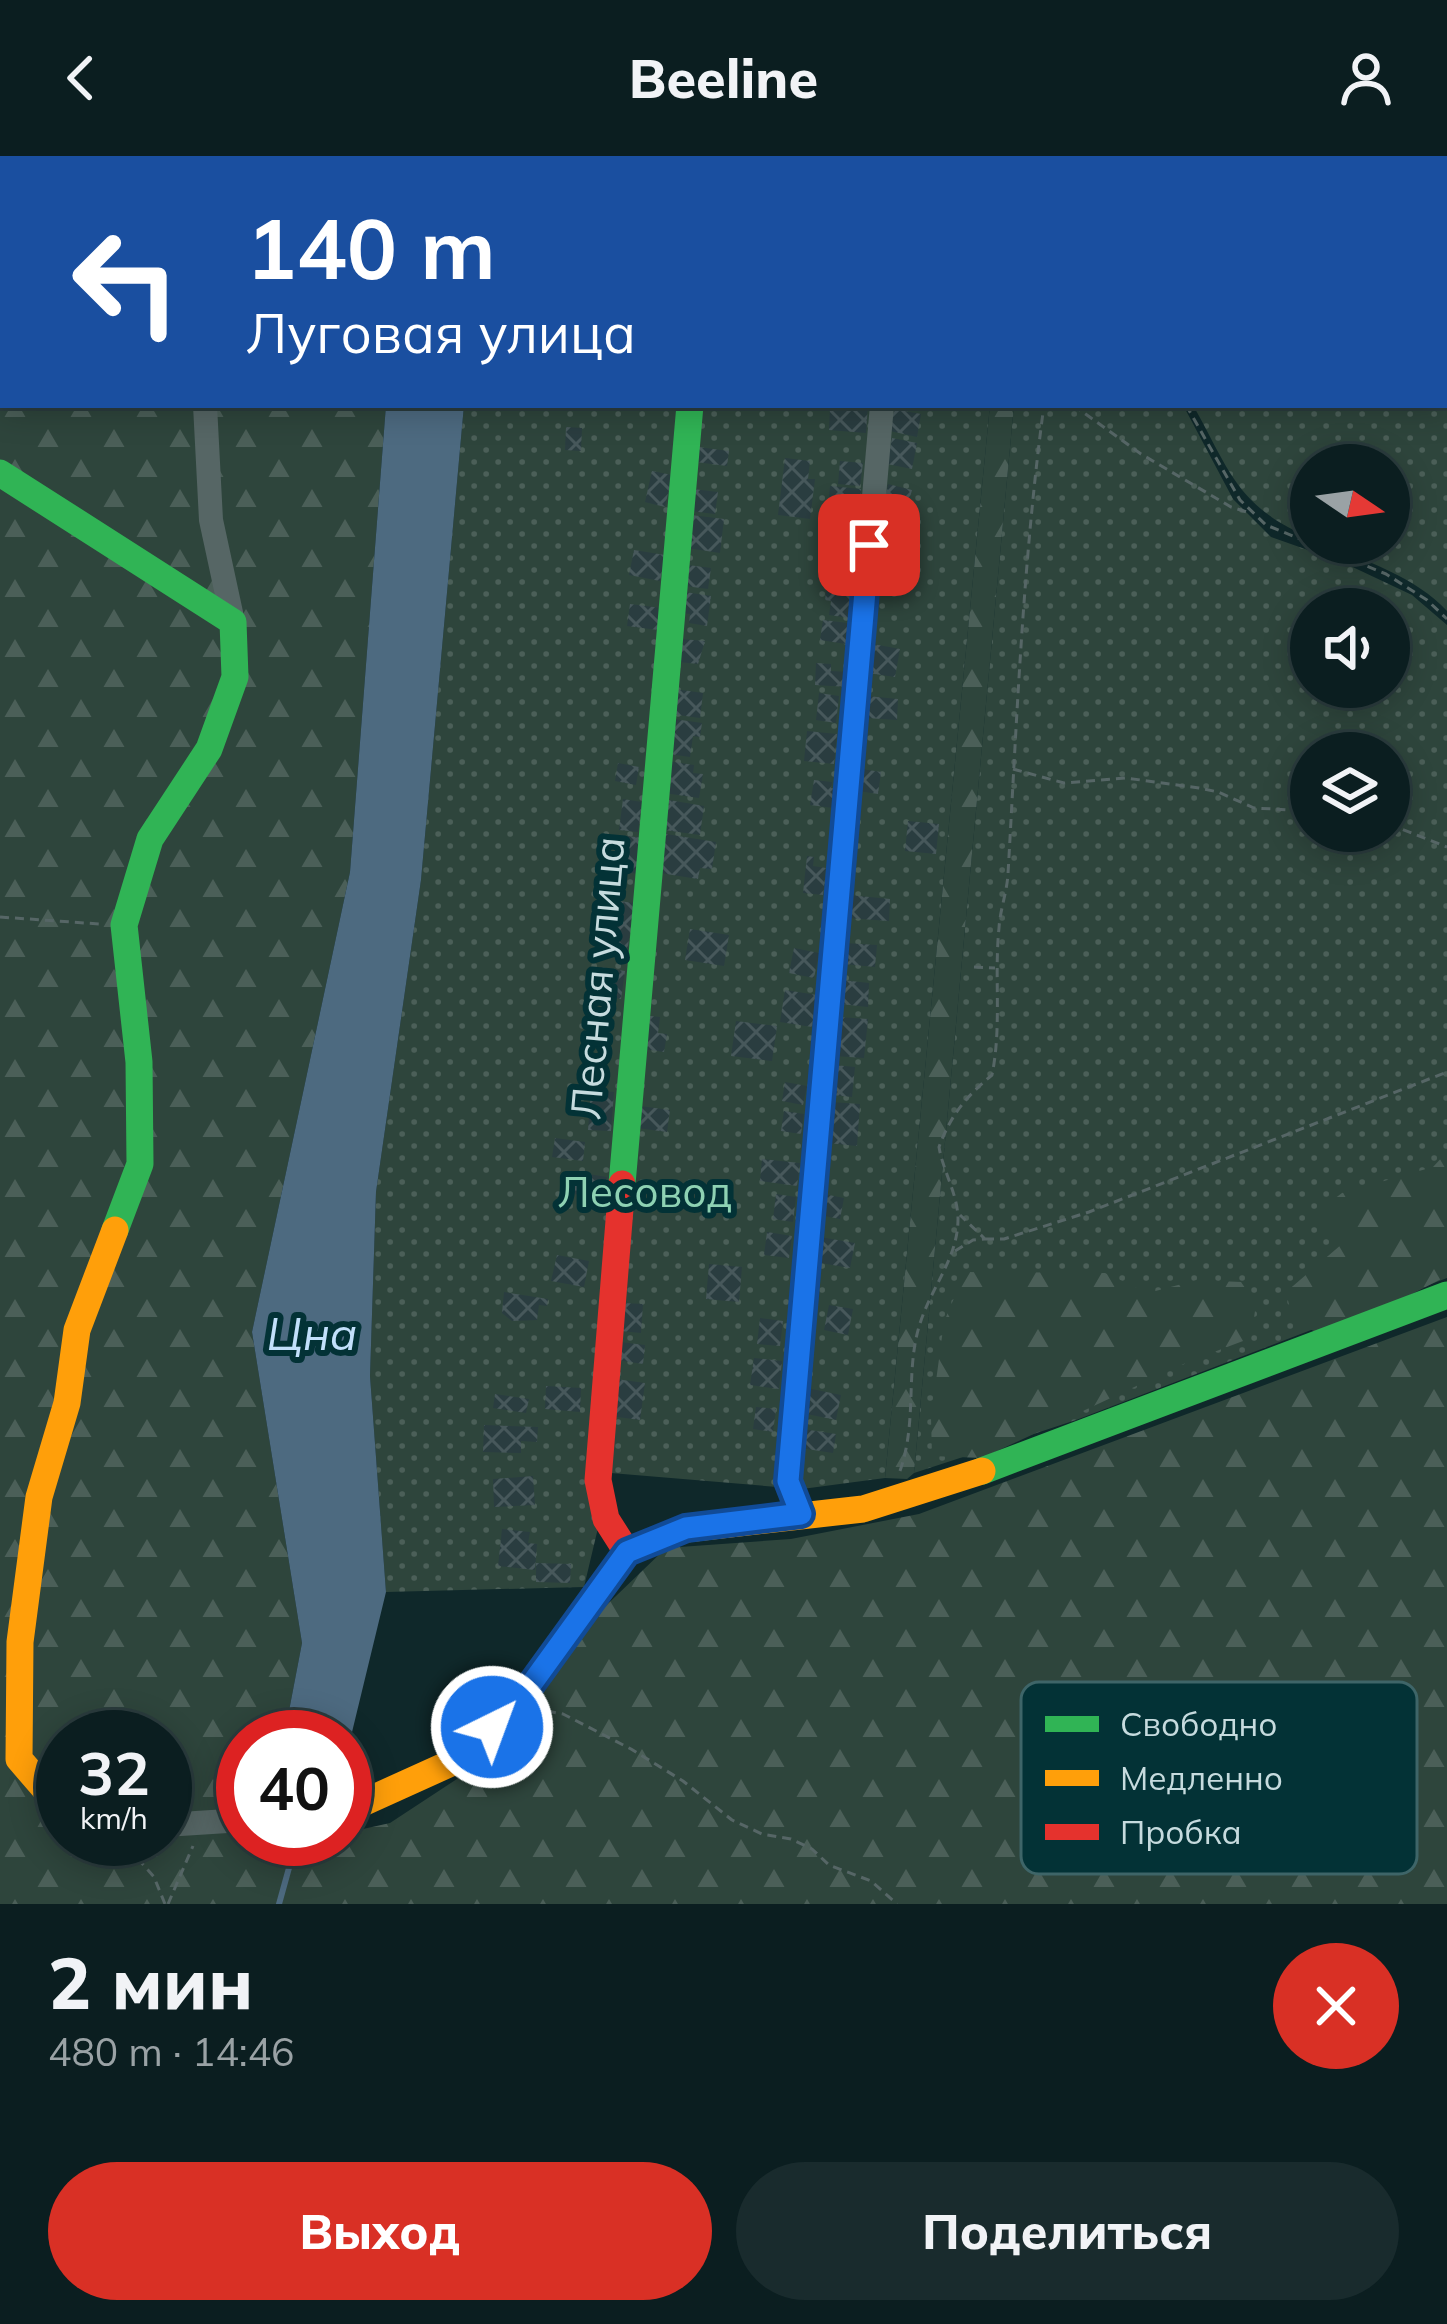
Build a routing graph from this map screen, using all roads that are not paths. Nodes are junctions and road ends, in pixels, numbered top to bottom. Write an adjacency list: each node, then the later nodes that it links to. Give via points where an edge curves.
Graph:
1 (205, 408): 5 (street, via 211,520)
2 (690, 408): 8 (street, Лесная улица, via 598,1480 606,1519)
3 (881, 408): 7 (street, via 788,1481)
4 (0, 473): 5 (street)
5 (233, 622): 9 (street, via 235,677 209,749 150,839 124,925 140,1164 77,1330 67,1403 39,1497 20,1642 19,1759)
6 (1447, 1295): 7 (street, via 959,1480 863,1509)
7 (801, 1514): 8 (street, via 686,1528)
8 (627, 1552): 10 (street, via 522,1697 462,1757)
9 (36, 1779)
10 (372, 1799)

